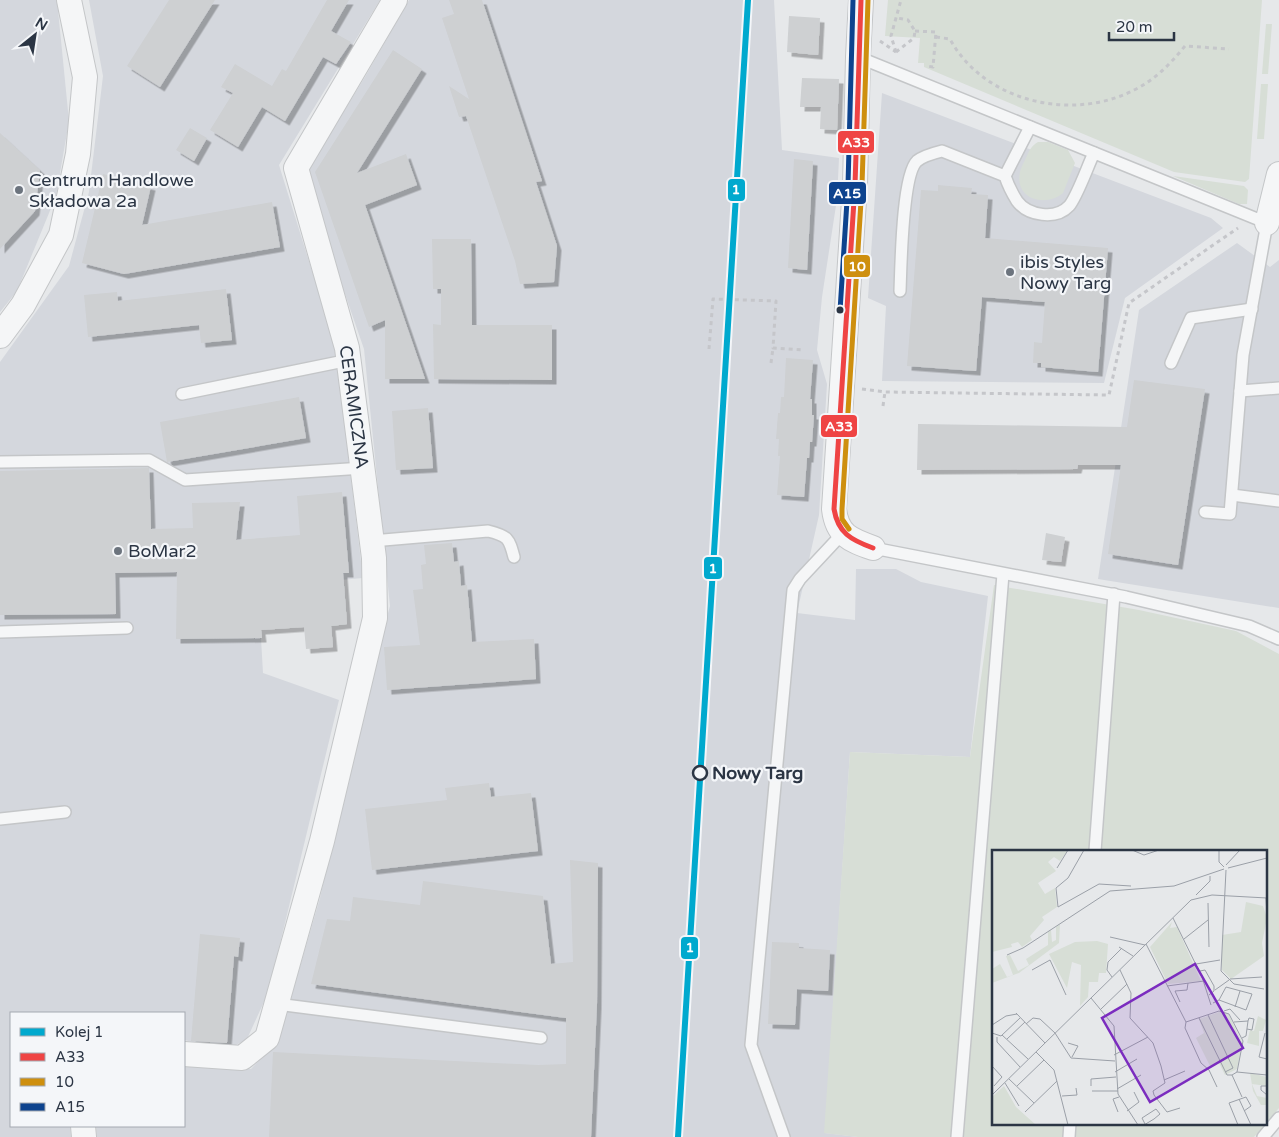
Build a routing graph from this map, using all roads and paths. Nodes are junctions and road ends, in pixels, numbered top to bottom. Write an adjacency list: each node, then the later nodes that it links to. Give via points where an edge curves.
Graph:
1 (69, 0): 19 (street, via 85,77 78,154 61,235 23,305)
2 (395, 0): 23 (street, CERAMICZNA, via 296,168)
3 (862, 0): 9 (street)
4 (901, 0): 5 (path)
5 (897, 18): 6 (path, via 908,20); 6 (path, via 891,36 896,52 914,38)
6 (915, 31): 7 (path, via 936,32)
7 (936, 37): 8 (path, via 950,39 973,68 1006,92 1041,103 1066,105 1095,104 1133,91 1165,69 1186,46); 10 (path, via 933,67)
8 (1229, 49)
9 (858, 57): 11 (lane); 37 (street, via 855,184 834,509 835,522)
10 (927, 65)
11 (1030, 127): 12 (lane); 14 (lane)
12 (1094, 153): 14 (lane, via 1070,205 1060,213 1045,215 1018,203); 16 (lane)
13 (1279, 174): 16 (street)
14 (1005, 176): 17 (lane, via 942,151 917,161 910,171 906,200)
15 (1242, 223): 28 (path, via 1129,303 1109,395)
16 (1267, 223): 18 (lane)
17 (900, 291)
18 (1252, 309): 25 (lane, via 1191,318); 29 (lane)
19 (0, 336)
20 (773, 348): 21 (path, via 776,301 713,299); 22 (path); 24 (path)
21 (709, 349)
22 (804, 350)
23 (349, 360): 30 (lane); 33 (street, CERAMICZNA)
24 (772, 363)
25 (1171, 363)
26 (854, 388): 28 (path)
27 (1279, 388): 29 (lane)
28 (885, 392): 31 (path)
29 (1240, 392): 34 (lane)
30 (182, 394)
31 (883, 406)
32 (0, 462): 33 (lane, via 149,460 185,480)
33 (363, 468): 38 (street, CERAMICZNA)
34 (1232, 495): 35 (lane); 36 (lane, via 1230,514)
35 (1279, 501)
36 (1206, 512)
37 (843, 533): 39 (street); 54 (lane, via 800,579 792,600 751,1045)
38 (372, 541): 40 (lane, via 488,531 504,534 510,540); 49 (street, CERAMICZNA, via 375,618 322,841)
39 (873, 548): 41 (lane)
40 (514, 557)
41 (1003, 574): 42 (lane); 55 (lane)
42 (1114, 594): 45 (lane, via 1249,626); 48 (lane)
43 (127, 628): 44 (lane)
44 (0, 632)
45 (1279, 639)
46 (65, 812): 47 (lane)
47 (0, 819)
48 (1095, 850)
49 (277, 1004): 50 (lane); 51 (street, CERAMICZNA, via 266,1038 242,1058)
50 (541, 1038)
51 (185, 1054)
52 (1279, 1118): 57 (lane)
53 (1070, 1124): 56 (lane)
54 (784, 1137)
55 (957, 1137)
56 (1069, 1137)
57 (1263, 1137)

